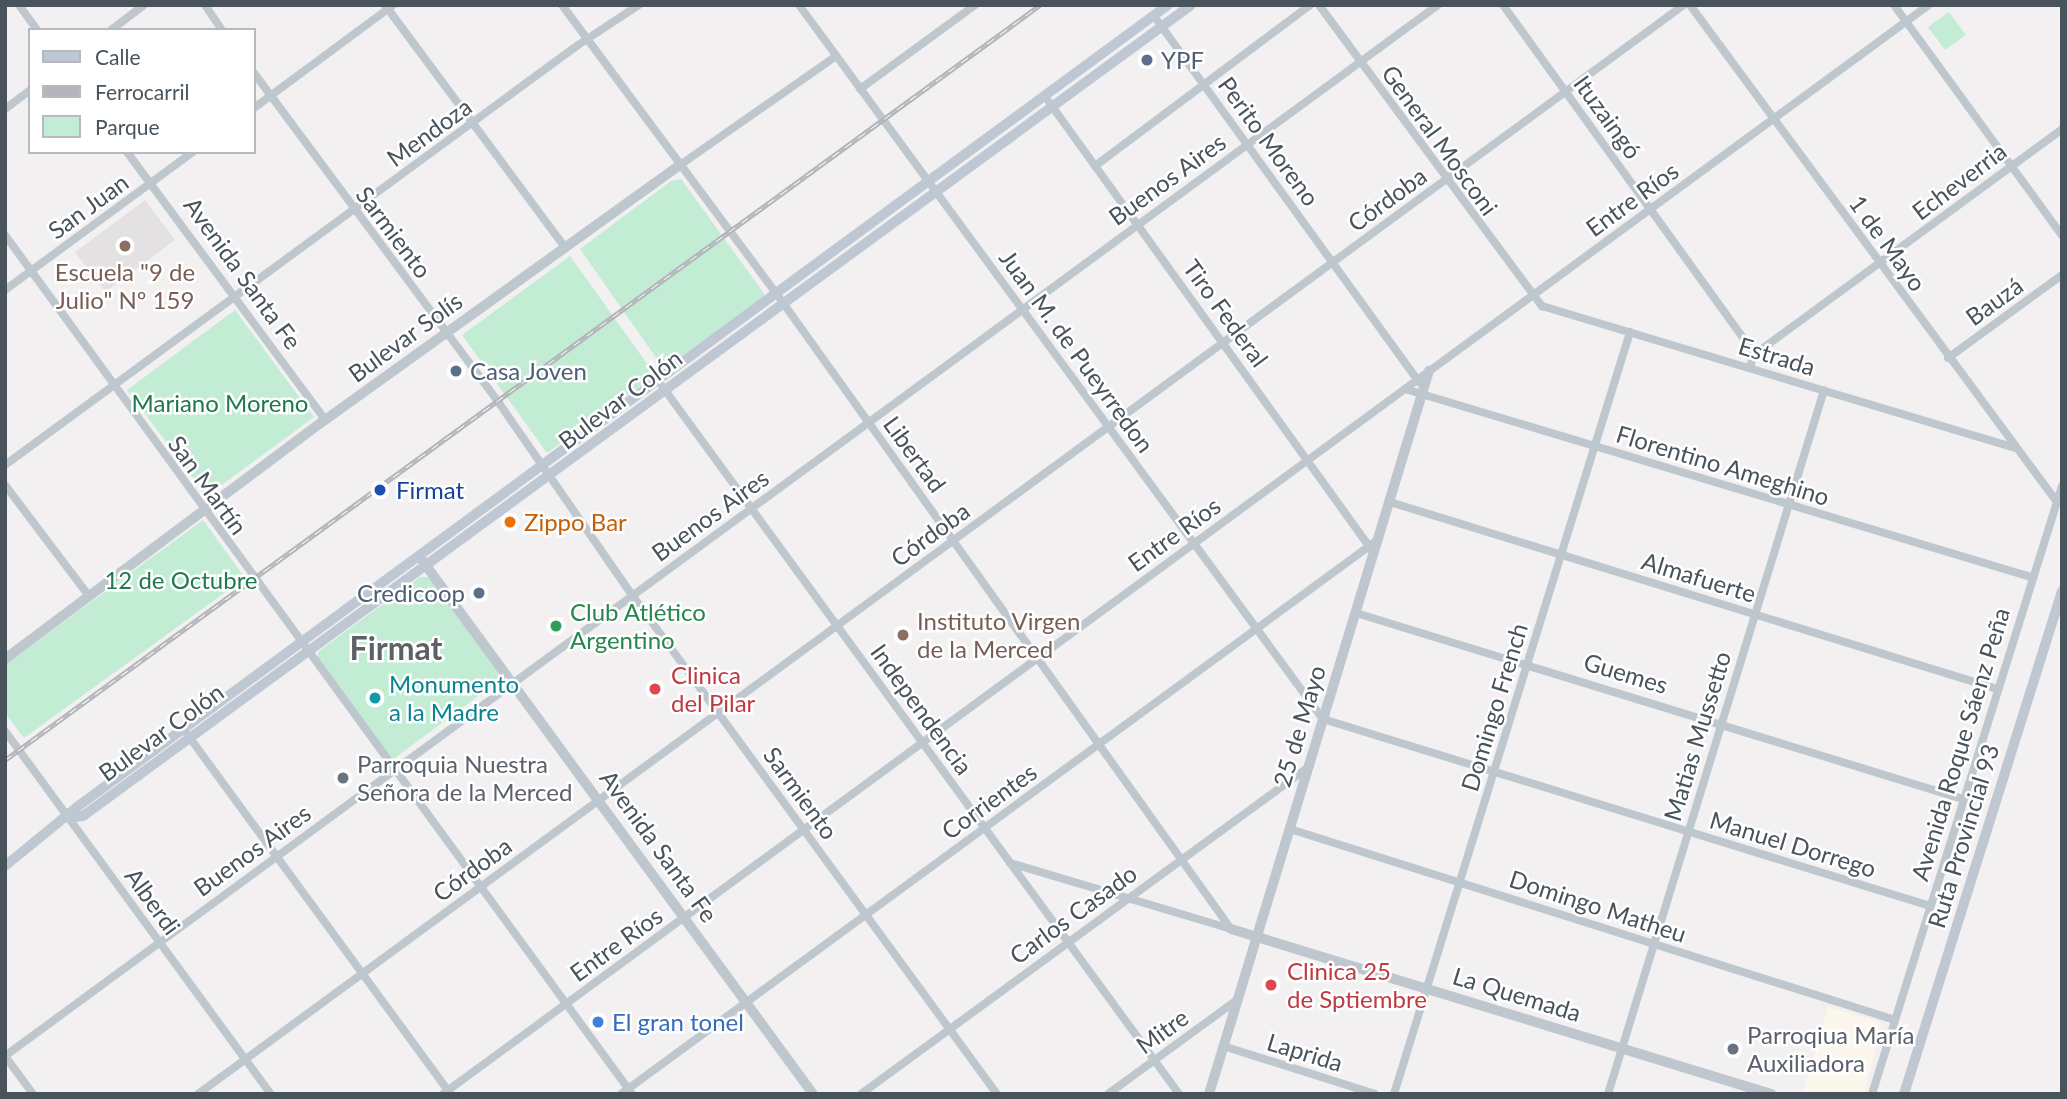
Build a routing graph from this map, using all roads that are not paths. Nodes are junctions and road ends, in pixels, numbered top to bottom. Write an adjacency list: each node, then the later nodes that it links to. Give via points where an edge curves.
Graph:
1 (19, 5): 22 (street)
2 (144, 5): 23 (street)
3 (205, 5): 24 (street)
4 (562, 5): 25 (street, Libertad)
5 (639, 5): 25 (street, Mendoza)
6 (799, 5): 26 (street, Juan M. de Pueyrredon)
7 (1168, 5): 19 (main road, Bulevar Colón)
8 (1192, 5): 21 (main road, Bulevar Colón)
9 (1310, 5): 29 (street)
10 (1319, 5): 27 (street, General Mosconi)
11 (1438, 5): 27 (street, Buenos Aires)
12 (1503, 5): 32 (street, Ituzaingó)
13 (1684, 5): 32 (street, Córdoba)
14 (1690, 5): 38 (street, 1 de Mayo)
15 (1895, 5): 20 (street)
16 (1929, 5): 20 (street, Entre Ríos)
17 (389, 6): 33 (street); 39 (street)
18 (973, 6): 30 (street)
19 (1154, 16): 21 (street, Perito Moreno); 34 (main road, Bulevar Colón)
20 (1906, 22): 38 (street, Entre Ríos); 46 (street)
21 (1162, 27): 29 (street, Perito Moreno); 36 (main road, Bulevar Colón)
22 (36, 28)
23 (114, 28)
24 (221, 28)
25 (588, 40): 39 (street, Mendoza); 44 (street, Libertad)
26 (836, 56): 30 (street, Juan M. de Pueyrredon); 44 (street, Bulevar Solís)
27 (1360, 62): 41 (street, Buenos Aires); 47 (street, General Mosconi)
28 (256, 77): 33 (street, Sarmiento)
29 (1205, 84): 41 (street, Perito Moreno); 45 (street)
30 (860, 89): 48 (street, Juan M. de Pueyrredon)
31 (28, 91): 37 (street)
32 (1566, 92): 47 (street, Córdoba); 51 (street, Ituzaingó)
33 (270, 96): 35 (street); 52 (street, Sarmiento)
34 (1044, 96): 36 (street, Tiro Federal); 48 (main road, Bulevar Colón)
35 (256, 106)
36 (1052, 107): 45 (street, Tiro Federal); 50 (main road, Bulevar Colón)
37 (5, 108)
38 (1773, 119): 51 (street, Entre Ríos); 58 (street, 1 de Mayo)
39 (473, 123): 52 (street, Mendoza); 56 (street)
40 (2062, 129): 46 (street, Echeverria)
41 (1248, 144): 53 (street, Buenos Aires); 57 (street, Perito Moreno)
42 (128, 154): 49 (street, Avenida Santa Fe)
43 (190, 154): 49 (street, San Juan)
44 (680, 165): 56 (street, Bulevar Solís); 62 (street, Libertad)
45 (1095, 166): 53 (street, Tiro Federal)
46 (2012, 166): 55 (street); 58 (street, Echeverria)
47 (1446, 180): 57 (street, Córdoba); 63 (street, General Mosconi)
48 (928, 181): 50 (street, Juan M. de Pueyrredon); 62 (main road, Bulevar Colón)
49 (150, 184): 59 (street, San Juan); 64 (street, Avenida Santa Fe)
50 (936, 193): 65 (main road, Bulevar Colón); 66 (street, Juan M. de Pueyrredon)
51 (1652, 209): 63 (street, Entre Ríos); 70 (street, Ituzaingó)
52 (353, 211): 64 (street, Mendoza); 67 (street, Sarmiento)
53 (1137, 225): 66 (street, Buenos Aires); 69 (street, Tiro Federal)
54 (5, 235): 59 (street, San Martín)
55 (2062, 235)
56 (564, 246): 67 (street, Bulevar Solís)
57 (1334, 262): 69 (street, Córdoba); 74 (street, Perito Moreno)
58 (1880, 264): 70 (street, Echeverria); 71 (street, 1 de Mayo)
59 (32, 271): 61 (street, San Juan); 76 (street, San Martín)
60 (2062, 275): 71 (street, Bauzá)
61 (5, 290)
62 (776, 293): 65 (street, Libertad); 75 (main road, Bulevar Colón)
63 (1532, 296): 68 (street, Estrada, via 1549,308); 73 (street, Entre Ríos)
64 (235, 298): 76 (street, Mendoza); 81 (street, Avenida Santa Fe)
65 (783, 304): 79 (main road, Bulevar Colón); 82 (street, Libertad)
66 (1022, 309): 82 (street, Buenos Aires); 83 (street, Juan M. de Pueyrredon)
67 (447, 332): 81 (street, Bulevar Solís); 87 (street, Sarmiento)
68 (1630, 332): 72 (street, Estrada); 84 (street, Domingo French)
69 (1224, 342): 83 (street, Córdoba); 86 (street, Tiro Federal)
70 (1755, 354): 72 (street)
71 (1948, 358): 85 (street, 1 de Mayo)
72 (1749, 368): 78 (street, Estrada)
73 (1429, 371): 74 (street, Entre Ríos); 80 (street, 25 de Mayo)
74 (1418, 379): 77 (street, Entre Ríos); 80 (street, Perito Moreno)
75 (658, 380): 79 (street, Independencia); 87 (main road, Bulevar Colón)
76 (113, 387): 88 (street, Mendoza); 96 (street, San Martín)
77 (1405, 389): 80 (street, Florentino Ameghino); 86 (street, Entre Ríos)
78 (1824, 390): 85 (street, Estrada); 93 (street, Matias Mussetto)
79 (665, 391): 89 (main road, Bulevar Colón); 94 (street, Independencia)
80 (1422, 394): 84 (street, Florentino Ameghino); 92 (street, 25 de Mayo)
81 (325, 420): 96 (street, Bulevar Solís)
82 (869, 422): 94 (street, Buenos Aires); 97 (street, Libertad)
83 (1109, 427): 97 (street, Córdoba); 98 (street, Juan M. de Pueyrredon)
84 (1595, 446): 93 (street, Florentino Ameghino); 100 (street, Domingo French)
85 (2014, 447): 95 (street, 1 de Mayo)
86 (1308, 460): 98 (street, Entre Ríos); 99 (street, Tiro Federal)
87 (543, 465): 89 (street, Sarmiento); 101 (main road, Bulevar Colón)
88 (5, 466)
89 (551, 477): 102 (main road, Bulevar Colón); 105 (street, Sarmiento)
90 (5, 485): 106 (street)
91 (2062, 486): 95 (street, Avenida Roque Sáenz Peña)
92 (1390, 502): 99 (street, 25 de Mayo); 100 (street, Almafuerte)
93 (1789, 505): 103 (street, Florentino Ameghino); 108 (street, Matias Mussetto)
94 (751, 508): 105 (street, Buenos Aires); 109 (street, Independencia)
95 (2057, 509): 103 (street, Avenida Roque Sáenz Peña)
96 (203, 510): 106 (street, Bulevar Solís); 111 (street, San Martín)
97 (954, 541): 109 (street, Córdoba); 112 (street, Libertad)
98 (1194, 543): 110 (street, Juan M. de Pueyrredon); 112 (street, Entre Ríos)
99 (1371, 550): 107 (street, 25 de Mayo); 110 (street, Corrientes)
100 (1561, 555): 108 (street, Almafuerte); 114 (street, Domingo French)
101 (419, 556): 102 (street, Avenida Santa Fe); 111 (main road, Bulevar Colón)
102 (426, 566): 111 (main road, Bulevar Colón); 115 (street, Avenida Santa Fe)
103 (2031, 578): 116 (street, Avenida Roque Sáenz Peña)
104 (2062, 591): 177 (main road, Ruta Provincial 93)
105 (632, 595): 115 (street, Buenos Aires); 117 (street, Sarmiento)
106 (89, 596): 113 (street, Bulevar Solís)
107 (1356, 613): 114 (street, Guemes); 118 (street, 25 de Mayo)
108 (1755, 614): 116 (street, Almafuerte); 119 (street, Matias Mussetto)
109 (837, 626): 117 (street, Córdoba); 122 (street, Independencia)
110 (1256, 628): 118 (street, Juan M. de Pueyrredon); 123 (street, Corrientes)
111 (303, 648): 121 (main road, Bulevar Colón); 125 (street, San Martín)
112 (1038, 658): 122 (street, Entre Ríos); 123 (street, Libertad)
113 (5, 659)
114 (1528, 663): 119 (street, Guemes); 126 (street, Domingo French)
115 (513, 683): 125 (street, Buenos Aires); 127 (street, Avenida Santa Fe)
116 (1997, 689): 128 (street, Avenida Roque Sáenz Peña)
117 (718, 713): 127 (street, Córdoba); 132 (street, Sarmiento)
118 (1323, 719): 124 (street, 25 de Mayo); 126 (street, Manuel Dorrego)
119 (1722, 722): 128 (street, Guemes); 133 (street, Matias Mussetto)
120 (5, 731): 129 (street, Alberdi)
121 (186, 733): 129 (main road, Bulevar Colón, via 83,816); 134 (street)
122 (923, 743): 130 (street, Independencia); 132 (street, Entre Ríos)
123 (1099, 744): 130 (street, Corrientes); 135 (street, Libertad)
124 (1310, 766): 131 (street, 25 de Mayo); 135 (street, Carlos Casado)
125 (394, 770): 134 (street, Buenos Aires); 139 (street, San Martín)
126 (1494, 772): 133 (street, Manuel Dorrego); 138 (street, Domingo French)
127 (600, 799): 139 (street, Córdoba); 143 (street, Avenida Santa Fe)
128 (1963, 799): 141 (street, Avenida Roque Sáenz Peña)
129 (69, 818): 137 (main road, Bulevar Colón); 147 (street, Alberdi)
130 (984, 828): 136 (street, Independencia); 142 (street, Corrientes)
131 (1290, 829): 138 (street, Domingo Matheu); 145 (street, 25 de Mayo)
132 (804, 830): 142 (street, Sarmiento); 143 (street, Entre Ríos)
133 (1688, 832): 141 (street, Manuel Dorrego); 148 (street, Matias Mussetto)
134 (276, 856): 147 (street, Buenos Aires); 149 (street)
135 (1181, 859): 140 (street, Carlos Casado); 144 (street, Libertad)
136 (1010, 863): 140 (street, La Quemada); 146 (street, Independencia)
137 (5, 866)
138 (1460, 883): 148 (street, Domingo Matheu); 150 (street, Domingo French)
139 (480, 887): 149 (street, Córdoba); 153 (street, San Martín)
140 (1128, 897): 144 (street, La Quemada); 146 (street, Carlos Casado)
141 (1930, 906): 154 (street, Avenida Roque Sáenz Peña)
142 (866, 915): 152 (street, Corrientes); 155 (street, Sarmiento)
143 (685, 917): 152 (street, Avenida Santa Fe); 153 (street, Entre Ríos)
144 (1231, 929): 145 (street, La Quemada)
145 (1257, 937): 150 (street, La Quemada); 151 (street, 25 de Mayo)
146 (1068, 941): 155 (street, Carlos Casado); 160 (street, Independencia)
147 (159, 942): 158 (street, Buenos Aires); 159 (street, Alberdi)
148 (1654, 944): 154 (street, Domingo Matheu); 157 (street, Matias Mussetto)
149 (362, 973): 159 (street, Córdoba); 162 (street)
150 (1427, 989): 157 (street, La Quemada); 173 (street, Domingo French)
151 (1237, 1000): 156 (street, 25 de Mayo); 160 (street, Mitre)
152 (746, 1002): 161 (street, Corrientes); 166 (street, Avenida Santa Fe)
153 (566, 1004): 161 (street, San Martín); 162 (street, Entre Ríos)
154 (1895, 1020): 176 (street, Avenida Roque Sáenz Peña)
155 (949, 1029): 167 (street, Carlos Casado); 168 (street, Sarmiento)
156 (1223, 1046): 171 (street, 25 de Mayo); 172 (street, Laprida)
157 (1622, 1048): 174 (street, Matias Mussetto); 175 (street, La Quemada)
158 (5, 1056): 163 (street)
159 (246, 1059): 164 (street, Córdoba); 165 (street, Alberdi)
160 (1154, 1060): 169 (street, Mitre); 170 (street, Independencia)
161 (627, 1092)
162 (447, 1093)
163 (33, 1094)
164 (198, 1094)
165 (271, 1094)
166 (813, 1094)
167 (861, 1094)
168 (997, 1094)
169 (1108, 1094)
170 (1179, 1094)
171 (1209, 1094)
172 (1375, 1094)
173 (1395, 1094)
174 (1608, 1094)
175 (1771, 1094)
176 (1872, 1094)
177 (1904, 1094)

